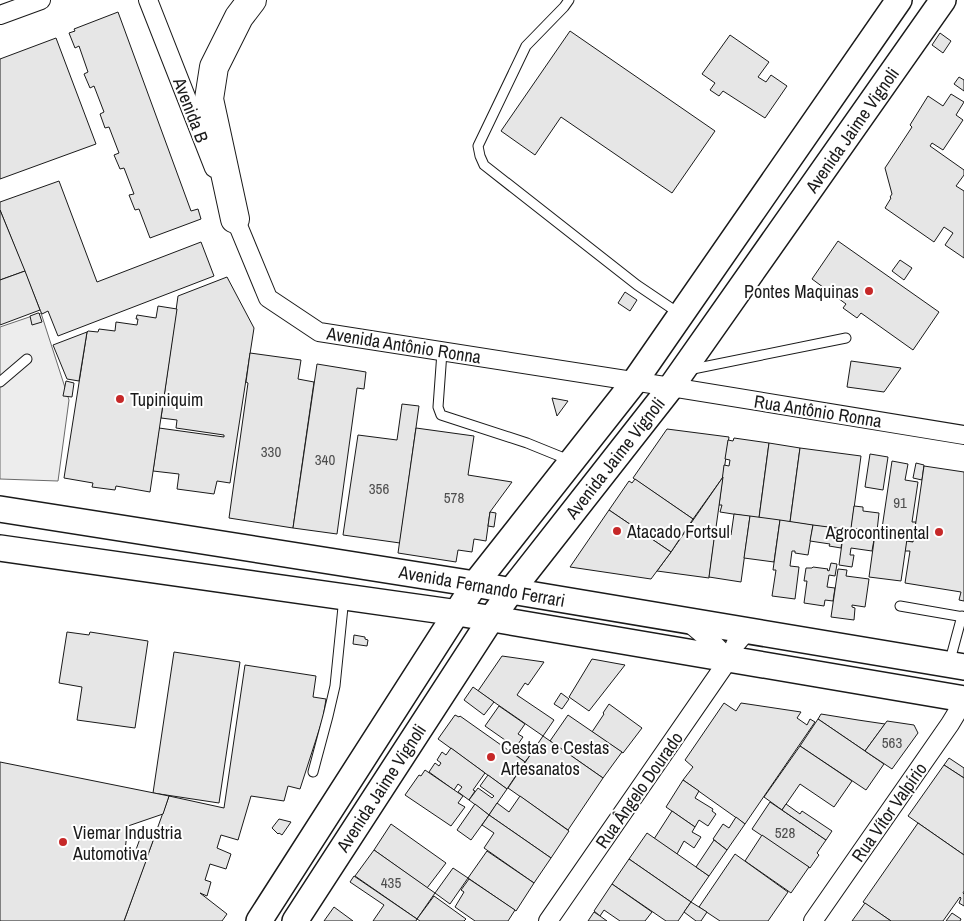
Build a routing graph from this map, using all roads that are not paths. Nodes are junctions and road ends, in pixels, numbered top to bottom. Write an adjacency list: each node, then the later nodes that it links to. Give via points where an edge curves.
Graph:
1 (40, 0): 7 (street)
2 (148, 0): 8 (street, Avenida B)
3 (252, 0): 8 (highway, via 239,17 214,66 210,99)
4 (569, 0): 9 (lane, via 526,46 478,146 480,156 484,165)
5 (899, 0): 9 (street, Avenida Jaime Vignoli)
6 (943, 0): 13 (street, Avenida Jaime Vignoli)
7 (0, 15)
8 (235, 219): 11 (street, Avenida Antônio Ronna, via 268,298 319,332)
9 (680, 315): 14 (street, Avenida Jaime Vignoli)
10 (846, 338): 13 (lane)
11 (442, 352): 14 (street, Avenida Antônio Ronna); 17 (lane, via 438,407 441,415 527,443)
12 (27, 359): 15 (lane)
13 (677, 379): 14 (street, Avenida Antônio Ronna); 16 (street, Rua Antônio Ronna); 23 (street, Avenida Jaime Vignoli)
14 (635, 381): 17 (street, Avenida Jaime Vignoli)
15 (0, 382)
16 (964, 435)
17 (571, 462): 22 (street, Avenida Jaime Vignoli)
18 (0, 509): 19 (street, Avenida Fernando Ferrari)
19 (88, 522): 21 (street); 22 (street, Avenida Fernando Ferrari)
20 (0, 548): 21 (street, Avenida Fernando Ferrari)
21 (82, 560): 24 (street, Avenida Fernando Ferrari)
22 (475, 584): 23 (street, Avenida Fernando Ferrari); 26 (street, Avenida Jaime Vignoli)
23 (511, 591): 28 (street, Avenida Jaime Vignoli); 29 (street, Avenida Fernando Ferrari)
24 (344, 597): 26 (street, Avenida Fernando Ferrari); 34 (lane, via 335,686)
25 (900, 606): 27 (lane)
26 (458, 613): 28 (street, Avenida Fernando Ferrari); 35 (street, Avenida Jaime Vignoli)
27 (963, 616): 32 (lane)
28 (491, 619): 31 (street, Avenida Fernando Ferrari); 36 (street, Avenida Jaime Vignoli)
29 (679, 619): 30 (street, Avenida Fernando Ferrari); 31 (street, via 688,621)
30 (747, 630): 31 (street, Rua Ângelo Dourado); 32 (street, Avenida Fernando Ferrari)
31 (729, 659): 33 (street, Avenida Fernando Ferrari); 37 (street, Rua Ângelo Dourado)
32 (957, 665)
33 (964, 700): 38 (street, Rua Vítor Valpírio)
34 (313, 772)
35 (259, 921)
36 (294, 921)
37 (548, 921)
38 (813, 921)

